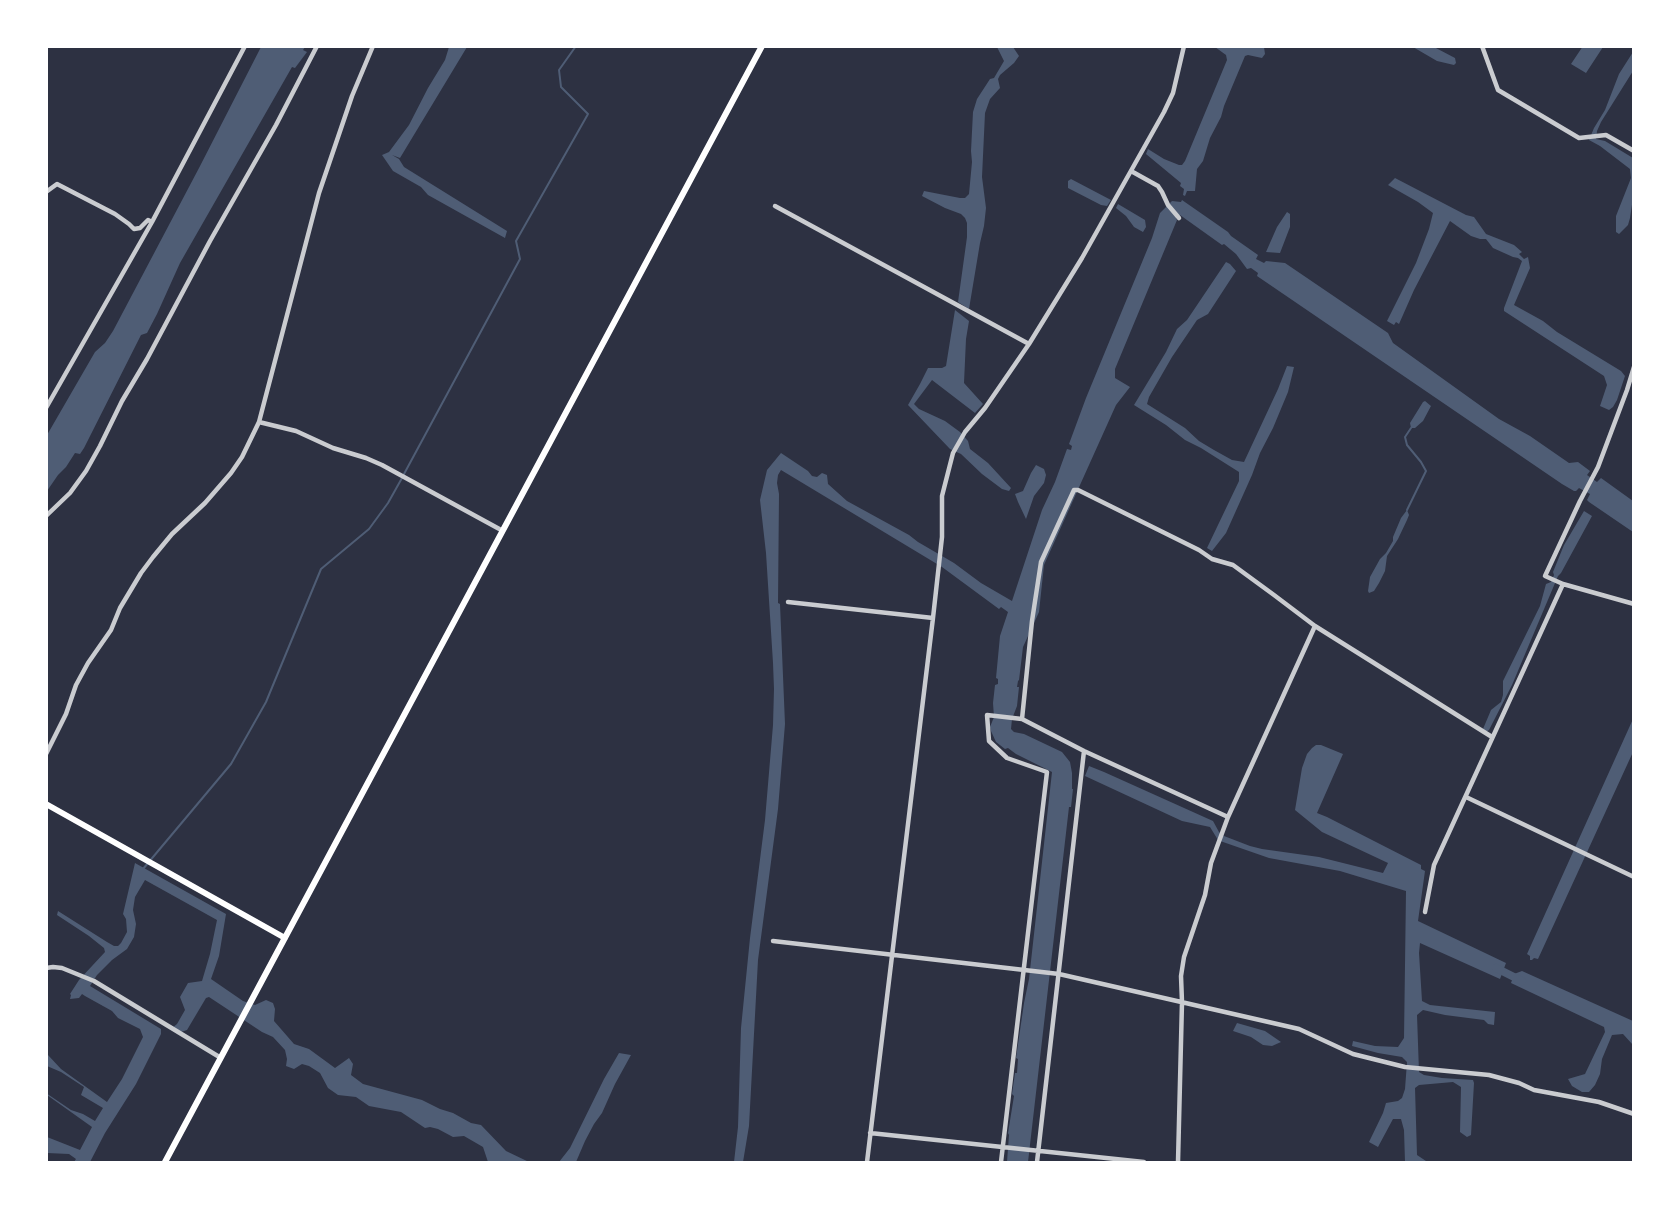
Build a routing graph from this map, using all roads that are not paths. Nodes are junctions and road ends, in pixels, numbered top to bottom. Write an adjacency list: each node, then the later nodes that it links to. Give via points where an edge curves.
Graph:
1 (245, 46): 12 (street)
2 (317, 46): 17 (street, via 100,446 70,493)
3 (373, 46): 16 (street, via 319,193)
4 (762, 46): 18 (main road)
5 (1184, 46): 8 (street, via 1173,93)
6 (1482, 46): 7 (street, via 1498,90 1579,138 1606,135)
7 (1634, 151)
8 (1131, 171): 11 (street, via 1158,186); 13 (street)
9 (46, 192): 12 (street, via 57,184 115,214 134,229 148,220)
10 (775, 206): 13 (street)
11 (1179, 218)
12 (152, 222): 15 (street)
13 (1029, 344): 22 (street, via 953,453 942,496)
14 (1634, 367): 19 (street, via 1598,467 1545,576)
15 (46, 408)
16 (259, 422): 18 (street, via 296,431 374,462); 27 (street, via 231,473 172,534 141,573 76,685)
17 (46, 516)
18 (503, 531): 33 (main road)
19 (1563, 585): 21 (street); 25 (street)
20 (788, 602): 22 (street)
21 (1634, 604)
22 (933, 618): 35 (street)
23 (1315, 626): 24 (street, via 1233,565 1212,559 1074,490 1041,562); 25 (street); 30 (street)
24 (1022, 719): 26 (street); 37 (street, via 987,715 989,741 1007,758 1047,772)
25 (1492, 737): 28 (street)
26 (1084, 751): 30 (street); 38 (street)
27 (46, 754)
28 (1466, 797): 31 (street); 32 (street, via 1434,865)
29 (46, 804): 33 (main road)
30 (1228, 818): 39 (street, via 1184,957)
31 (1634, 876)
32 (1425, 912)
33 (285, 938): 40 (main road)
34 (773, 942): 35 (street)
35 (893, 955): 37 (street); 42 (street)
36 (46, 968): 40 (street, via 54,966 94,981)
37 (1026, 970): 38 (street); 43 (street)
38 (1056, 974): 39 (street); 44 (street)
39 (1182, 1002): 41 (street, via 1299,1029 1353,1054 1405,1067 1489,1075); 50 (street)
40 (221, 1058): 45 (main road)
41 (1632, 1114)
42 (870, 1133): 43 (street); 46 (street)
43 (1004, 1146): 44 (street); 47 (street)
44 (1036, 1151): 48 (street); 49 (street)
45 (165, 1162)
46 (867, 1162)
47 (1001, 1162)
48 (1037, 1162)
49 (1144, 1162)
50 (1178, 1162)

